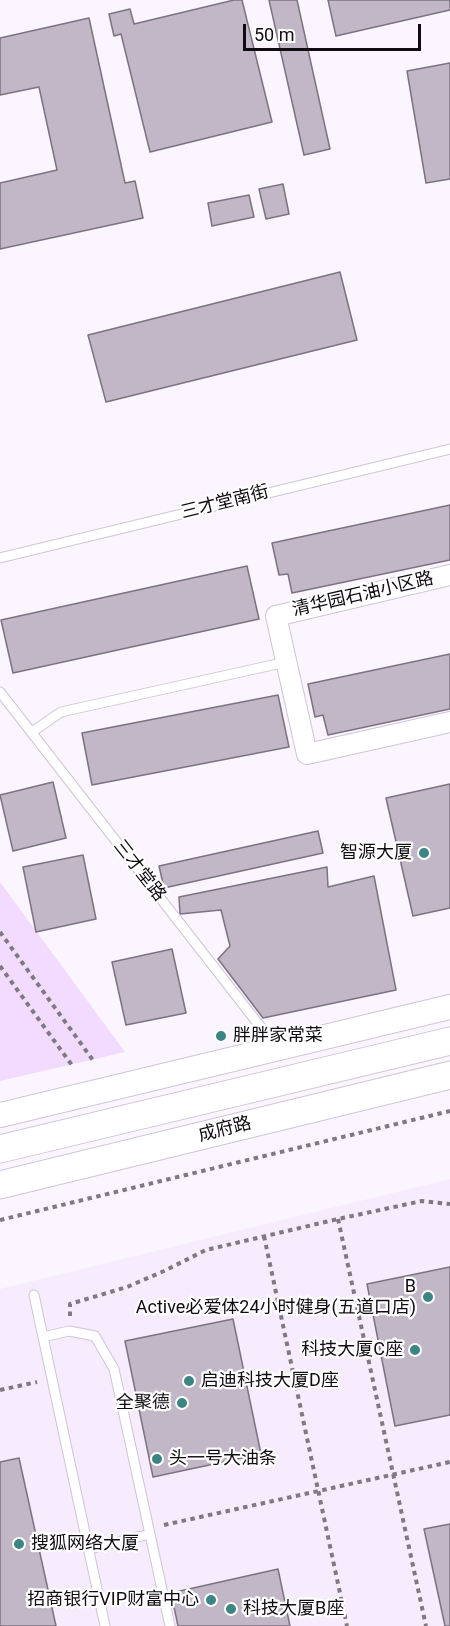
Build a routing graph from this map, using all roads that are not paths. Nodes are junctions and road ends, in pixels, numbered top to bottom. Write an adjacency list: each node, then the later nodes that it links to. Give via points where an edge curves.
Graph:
1 (450, 449): 2 (lane, 三才堂南街)
2 (0, 558)
3 (450, 574): 4 (street, 清华园石油小区路, via 276,616)
4 (286, 662): 6 (street, 清华园石油小区路, via 307,754); 7 (lane, via 61,712)
5 (0, 692): 7 (lane, 三才堂路)
6 (450, 723)
7 (32, 732): 10 (lane, 三才堂路)
8 (450, 1007): 10 (street)
9 (450, 1041): 13 (main road, 成府路)
10 (279, 1050): 12 (street)
11 (450, 1075): 14 (main road, 成府路)
12 (0, 1115)
13 (0, 1149)
14 (0, 1185)
15 (34, 1295): 16 (lane)
16 (43, 1337): 17 (lane, via 69,1331 95,1336 114,1369); 18 (lane)
17 (150, 1534): 18 (lane); 20 (lane)
18 (88, 1549): 19 (lane)
19 (105, 1626)
20 (170, 1626)

